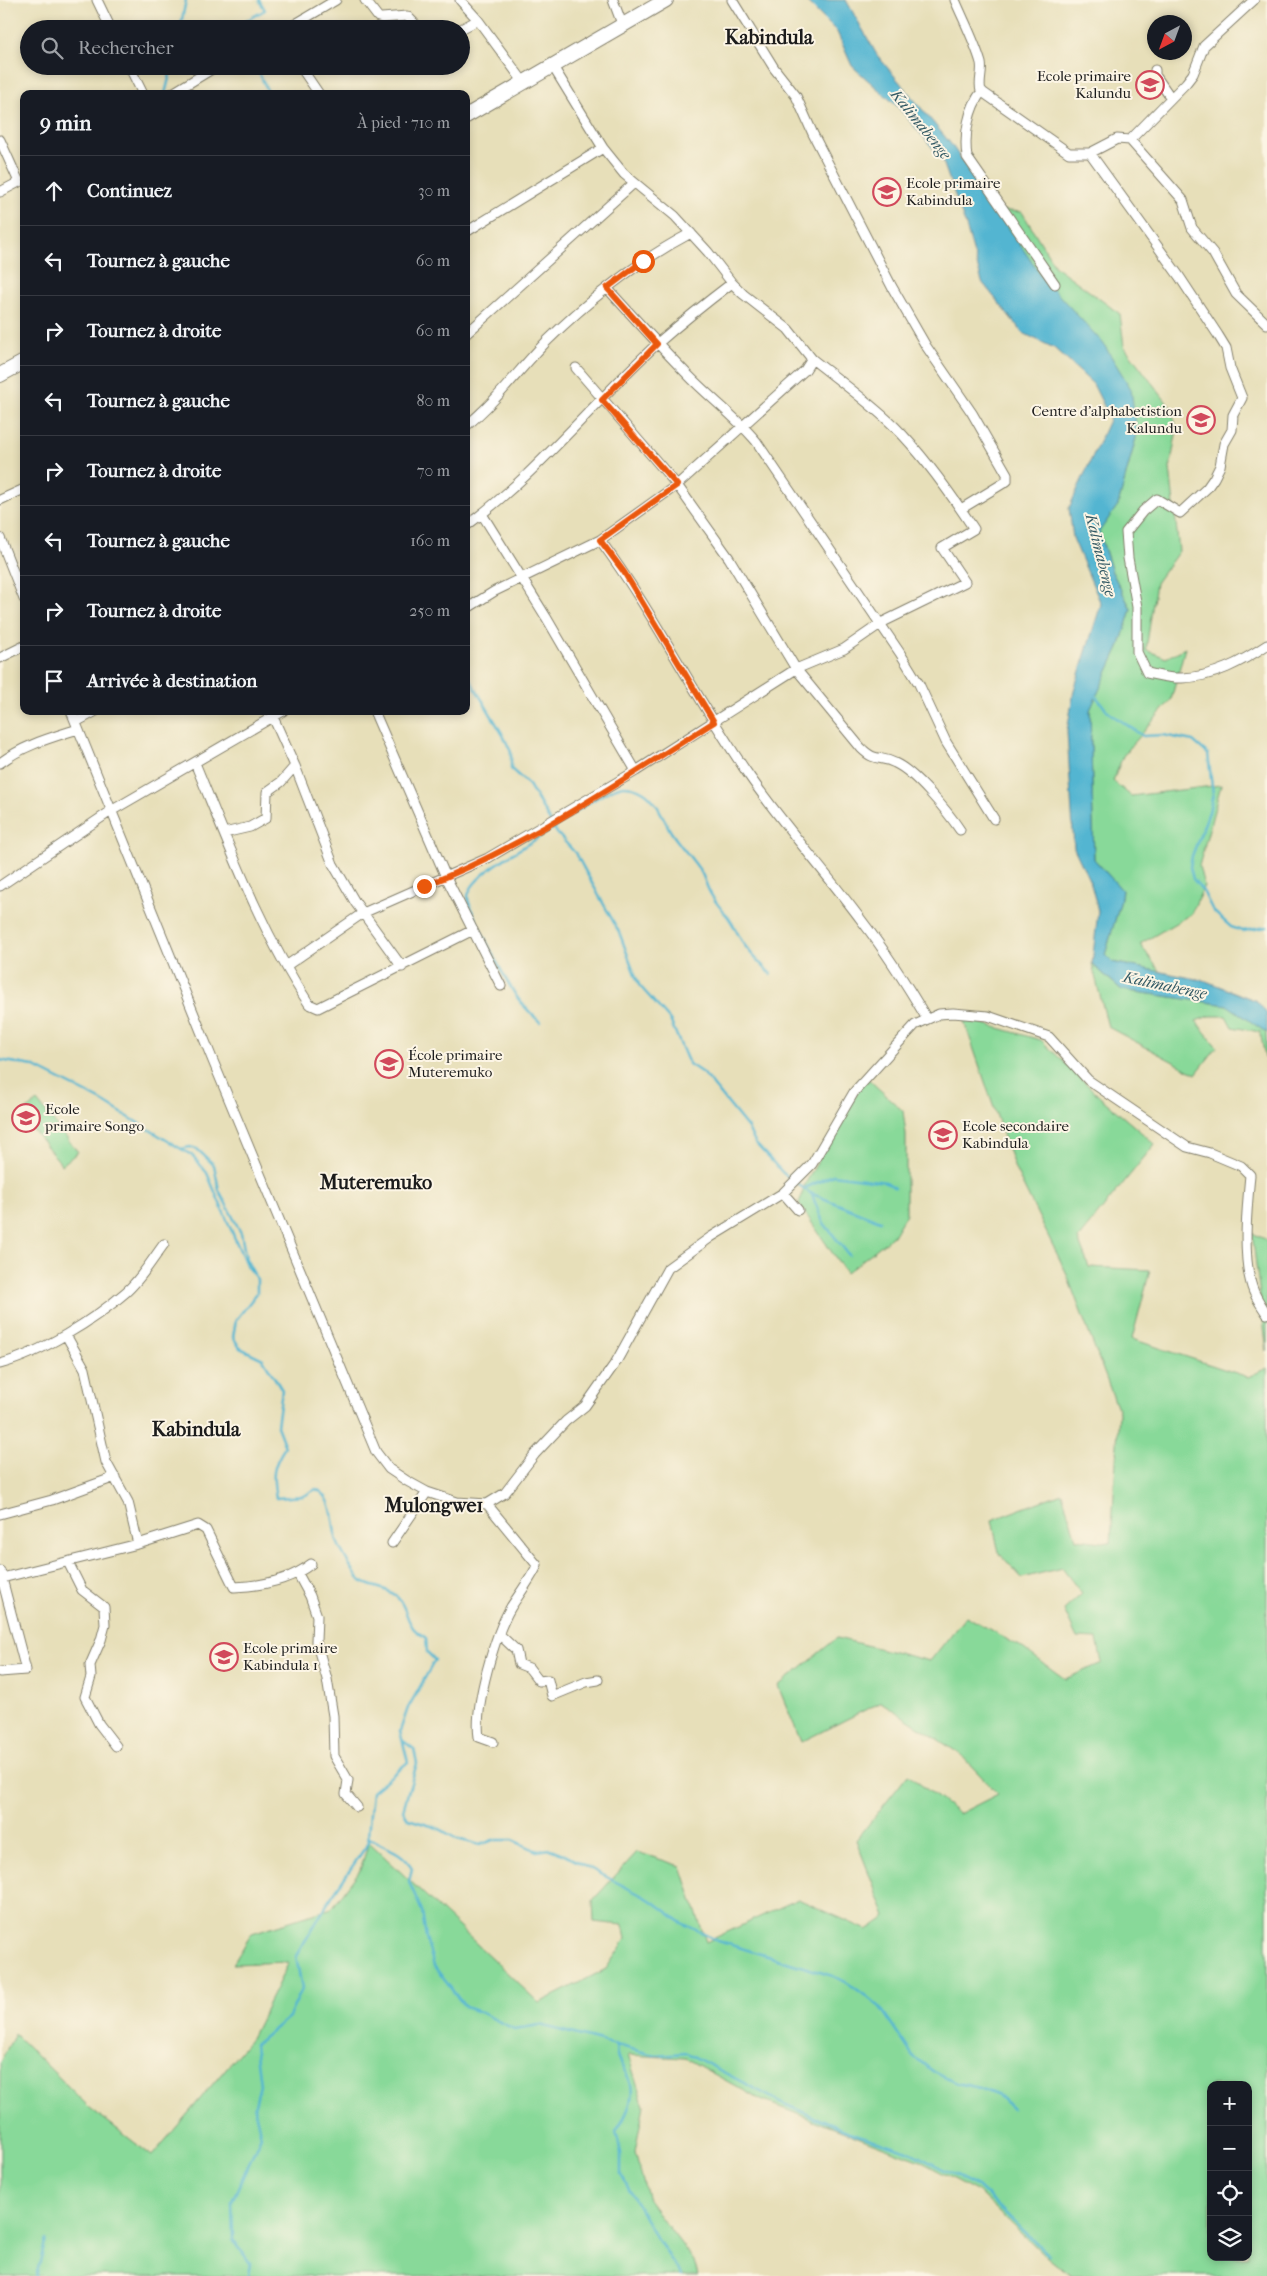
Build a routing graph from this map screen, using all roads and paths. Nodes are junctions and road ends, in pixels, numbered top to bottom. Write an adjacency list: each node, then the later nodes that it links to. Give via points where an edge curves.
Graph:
1 (97, 0): 10 (street)
2 (336, 0): 11 (street)
3 (365, 0): 12 (street, via 378,17 407,16)
4 (460, 0): 13 (street)
5 (612, 0): 15 (street)
6 (666, 0): 15 (highway)
7 (732, 0): 54 (street, via 774,68 796,96 892,287 1007,474 1007,481)
8 (956, 0): 25 (street, via 980,63 982,75 979,85)
9 (1254, 0): 26 (street, via 1204,46 1193,74)
10 (107, 20)
11 (302, 20)
12 (411, 20)
13 (478, 20): 14 (street); 21 (street)
14 (470, 24)
15 (622, 24): 16 (highway)
16 (552, 65): 21 (highway); 30 (street)
17 (1155, 70): 26 (street, via 1154,75)
18 (134, 75): 22 (street)
19 (202, 75): 23 (street)
20 (306, 75): 24 (street)
21 (524, 84): 27 (highway)
22 (141, 90)
23 (177, 90)
24 (316, 90)
25 (982, 91): 31 (street, via 1069,153); 39 (street, via 975,100 965,138 967,158)
26 (1171, 98): 29 (street)
27 (470, 114)
28 (0, 140): 32 (street)
29 (1130, 140): 31 (street, via 1117,138); 41 (street, via 1182,200 1192,228 1213,253 1236,294)
30 (603, 148): 34 (street); 36 (street)
31 (1090, 153): 63 (street, via 1218,335 1226,348 1242,398 1233,415 1232,430 1224,444 1220,466 1207,488 1180,513 1157,499 1142,511 1126,532 1137,607 1137,652 1148,673 1181,678 1204,675 1238,664)
32 (20, 178)
33 (20, 181): 35 (street)
34 (633, 184): 37 (street, via 665,207); 42 (street)
35 (0, 192)
36 (470, 230)
37 (691, 233): 38 (street); 40 (street, via 643,261)
38 (732, 283): 43 (street); 44 (street, via 788,329)
39 (1055, 284)
40 (607, 288): 43 (street); 49 (street, via 548,340)
41 (1267, 324)
42 (470, 330)
43 (657, 344): 48 (street); 50 (street)
44 (812, 359): 50 (street, via 805,370); 54 (street, via 895,427)
45 (20, 364): 47 (highway)
46 (576, 368): 48 (street)
47 (0, 375)
48 (602, 400): 51 (street); 55 (street, via 518,484)
49 (470, 422)
50 (744, 426): 51 (street); 62 (street)
51 (677, 485): 58 (street); 66 (street, via 729,558)
52 (20, 491): 53 (street)
53 (0, 500)
54 (961, 509): 62 (street, via 974,529 942,548 965,582)
55 (482, 514): 56 (street); 59 (street)
56 (470, 523)
57 (0, 538): 60 (street)
58 (600, 540): 59 (street); 72 (street, via 624,572)
59 (522, 579): 61 (street); 77 (street)
60 (20, 585)
61 (470, 607)
62 (882, 623): 66 (street, via 844,649); 79 (street, via 918,684 946,742)
63 (1267, 645)
64 (20, 648): 65 (street)
65 (0, 658)
66 (796, 669): 72 (street); 80 (street, via 861,748 872,758 897,763 907,771 938,801)
67 (73, 715): 73 (street)
68 (91, 715): 73 (street)
69 (276, 715): 75 (street)
70 (280, 715): 76 (street)
71 (376, 715): 82 (street)
72 (714, 722): 77 (street); 89 (street, via 768,804 867,927)
73 (77, 725): 74 (street, via 15,752); 78 (street)
74 (0, 763)
75 (195, 763): 78 (street); 81 (street)
76 (294, 766): 81 (street, via 281,782 267,792 266,818 254,825); 84 (street, via 333,864)
77 (636, 771): 82 (street, via 488,858)
78 (111, 811): 83 (street); 97 (street, via 376,1452 389,1470)
79 (994, 819)
80 (960, 830)
81 (224, 833): 86 (street)
82 (446, 877): 84 (street); 85 (street)
83 (0, 886)
84 (363, 913): 86 (street); 87 (street)
85 (473, 930): 87 (street); 88 (street)
86 (286, 966): 87 (street, via 309,1004 318,1008)
87 (402, 967)
88 (500, 986)
89 (927, 1019): 90 (street, via 916,1025 854,1092 812,1164); 93 (street, via 953,1013 988,1016 1049,1038 1088,1080 1188,1147 1241,1166 1250,1175 1248,1273 1252,1289)
90 (783, 1193): 91 (street); 98 (street, via 668,1268 616,1362 585,1406 535,1454 505,1493)
91 (798, 1210)
92 (164, 1244): 94 (street, via 127,1291)
93 (1267, 1314)
94 (66, 1335): 95 (street); 96 (street, via 85,1369 105,1457)
95 (0, 1364)
96 (115, 1477): 99 (street, via 52,1500); 101 (street, via 128,1502)
97 (427, 1492): 98 (street, via 457,1502); 100 (street)
98 (488, 1504): 106 (street, via 537,1565)
99 (0, 1514)
100 (392, 1543)
101 (138, 1544): 102 (street); 105 (street, via 198,1525 206,1530 234,1587 255,1586)
102 (68, 1562): 104 (street); 110 (street, via 82,1590 104,1607 105,1625 90,1665 92,1677 85,1697 99,1724)
103 (311, 1564): 105 (street)
104 (1, 1574): 107 (street, via 26,1670)
105 (298, 1574): 111 (street, via 317,1616 316,1641 335,1725 332,1737 334,1756 348,1780 346,1794)
106 (499, 1634): 108 (street, via 516,1650 520,1664 529,1668 539,1681 548,1680 552,1696); 109 (street, via 477,1720 479,1737)
107 (0, 1672)
108 (598, 1680)
109 (494, 1742)
110 (116, 1746)
111 (357, 1807)

